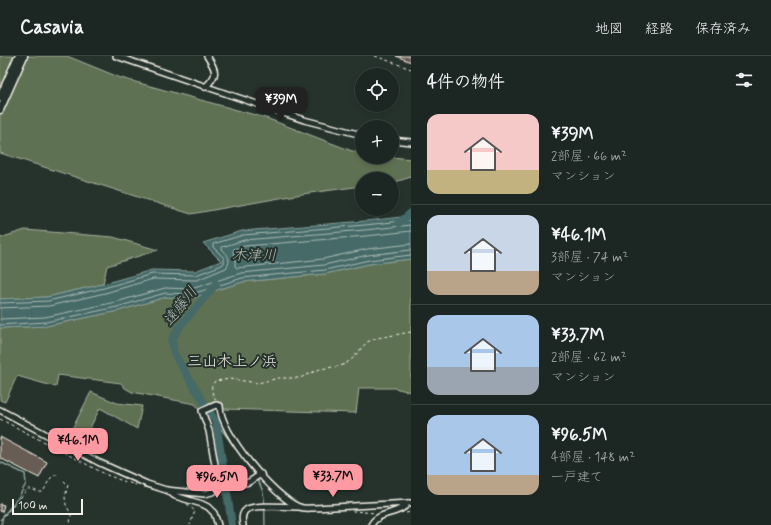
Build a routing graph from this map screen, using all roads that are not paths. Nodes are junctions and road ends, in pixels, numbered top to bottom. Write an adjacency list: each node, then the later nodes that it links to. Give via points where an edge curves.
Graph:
1 (18, 56): 6 (main road)
2 (24, 56): 7 (main road)
3 (116, 56): 5 (street)
4 (207, 56): 5 (street, via 215,74 214,80)
5 (206, 87): 8 (street, via 304,120)
6 (0, 97)
7 (0, 110)
8 (355, 133)
9 (399, 141): 10 (street)
10 (411, 142)
11 (0, 410): 14 (street, via 100,463)
12 (261, 474): 13 (street, via 249,482); 13 (street, via 234,439 224,423 220,406 216,405 202,411 209,431); 16 (street, via 270,486)
13 (218, 487): 14 (street, via 206,494)
14 (166, 490): 17 (street, via 175,496 208,506 214,513)
15 (410, 503): 16 (street); 19 (street, via 386,514)
16 (300, 507): 18 (street, via 263,506 247,509 242,516)
17 (218, 525)
18 (243, 525)
19 (371, 525)

